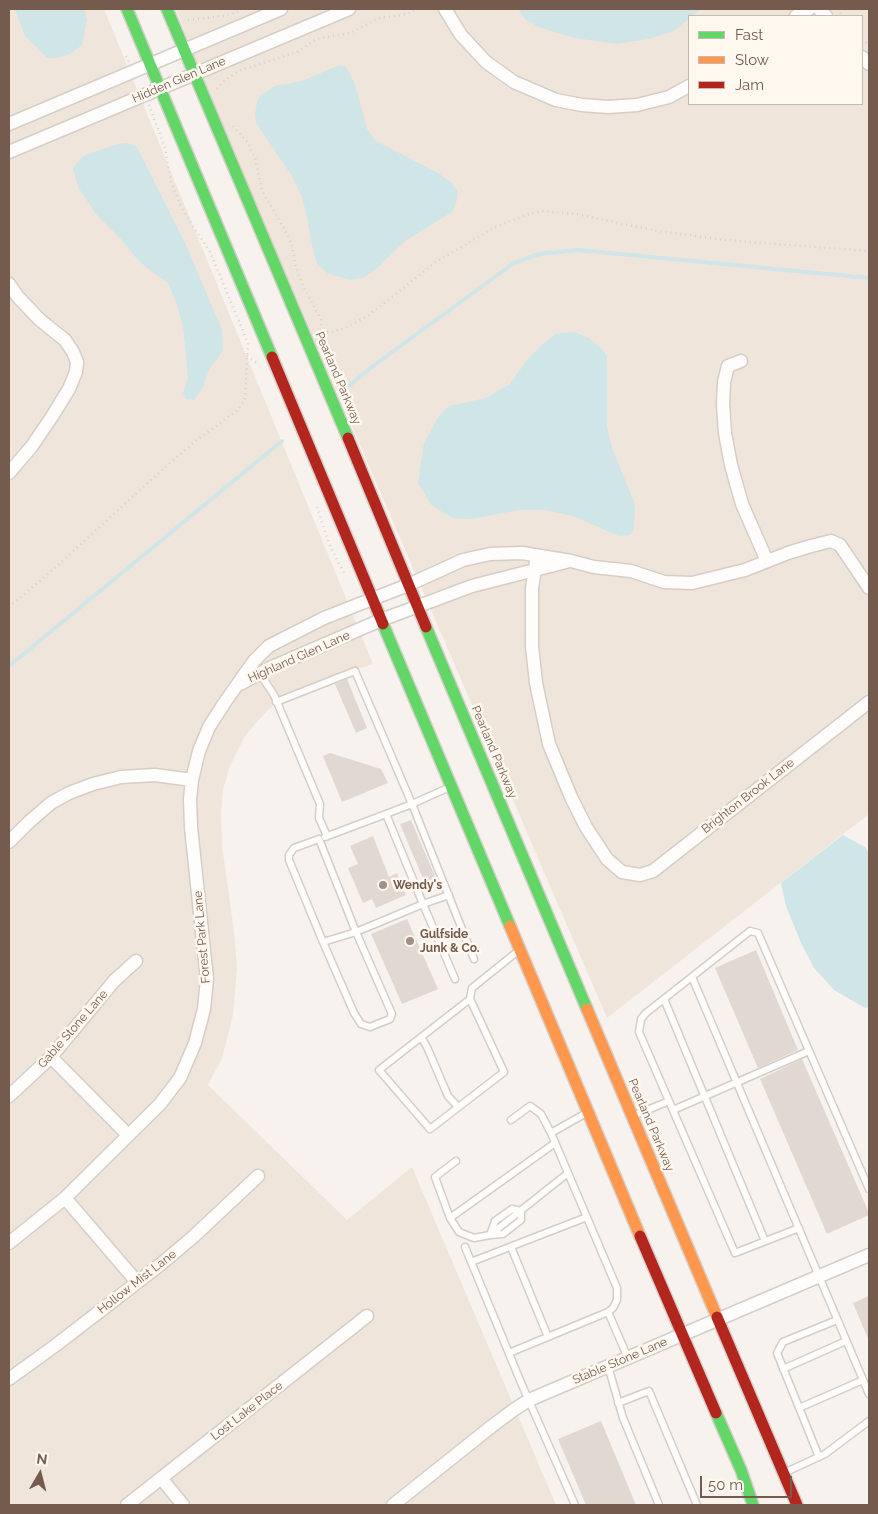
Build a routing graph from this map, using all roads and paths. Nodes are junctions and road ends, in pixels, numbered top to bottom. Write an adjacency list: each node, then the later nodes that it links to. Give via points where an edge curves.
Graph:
1 (127, 9): 13 (main road)
2 (167, 9): 11 (main road, Pearland Parkway)
3 (248, 9): 10 (path, via 223,16)
4 (281, 9): 11 (street, Hidden Glen Lane)
5 (349, 9): 15 (street, Hidden Glen Lane)
6 (417, 9): 18 (path, via 407,14 379,18 350,33 316,39 297,52 241,70)
7 (445, 9): 16 (street, via 461,35 486,62 514,82 556,100 608,107 669,97)
8 (809, 9): 9 (street)
9 (798, 15)
10 (184, 20)
11 (184, 50): 13 (street, Hidden Glen Lane); 15 (main road, Pearland Parkway)
12 (126, 56): 14 (path)
13 (151, 64): 14 (street, Hidden Glen Lane); 17 (main road)
14 (134, 71): 20 (street, Hidden Glen Lane)
15 (193, 74): 17 (street, Hidden Glen Lane); 31 (main road, Pearland Parkway)
16 (688, 87)
17 (160, 88): 19 (street, Hidden Glen Lane); 33 (main road)
18 (214, 92)
19 (144, 94): 21 (street, Hidden Glen Lane); 35 (path, via 165,148 170,182 182,209 210,252 248,343 245,398 239,409 163,469)
20 (9, 124)
21 (9, 152)
22 (869, 251): 24 (path, via 657,231 576,214 541,211 493,228 436,262 369,316 345,328)
23 (9, 284): 26 (street, via 40,320 65,340 77,362 69,389 32,446)
24 (322, 332)
25 (741, 361): 29 (street, via 728,366 724,382 725,433 742,504)
26 (9, 473)
27 (537, 556): 28 (street, Highland Glen Lane); 30 (street); 31 (street, Highland Glen Lane, via 490,554 463,560)
28 (571, 561): 29 (street, Highland Glen Lane, via 664,582 692,583); 30 (street, Highland Glen Lane)
29 (767, 561): 32 (street, Highland Glen Lane, via 831,541 840,544)
30 (536, 571): 34 (street, Highland Glen Lane, via 502,577); 40 (street, Brighton Brook Lane, via 532,588 532,646 536,683 550,744 586,827 606,859 622,872 640,875 653,871)
31 (408, 585): 33 (street, Highland Glen Lane); 34 (main road, Pearland Parkway)
32 (869, 588)
33 (372, 598): 36 (main road); 38 (street, Highland Glen Lane, via 270,646 254,661)
34 (417, 606): 36 (street, Highland Glen Lane); 69 (main road, Pearland Parkway)
35 (9, 608)
36 (382, 620): 37 (street, Highland Glen Lane); 42 (main road)
37 (260, 674): 38 (street, Highland Glen Lane); 39 (lane)
38 (237, 685): 41 (street, Forest Park Lane, via 209,727)
39 (276, 702): 43 (lane, via 355,670); 45 (lane, via 320,804 319,818)
40 (869, 702)
41 (192, 780): 47 (street, via 155,775 121,777 93,784 51,803); 72 (street, Forest Park Lane, via 191,827 207,979 204,1009 195,1043 180,1078 160,1104)
42 (452, 787): 43 (lane); 52 (main road)
43 (412, 804): 44 (lane); 48 (lane)
44 (386, 814): 45 (lane); 49 (lane)
45 (328, 836): 46 (lane)
46 (319, 839): 50 (lane); 51 (lane, via 294,848 289,860)
47 (9, 842)
48 (449, 895): 49 (lane); 53 (lane)
49 (424, 904): 50 (lane); 56 (lane)
50 (356, 932): 51 (lane); 51 (lane, via 392,1014 378,1024 361,1024)
51 (323, 942)
52 (520, 949): 57 (lane, via 472,988); 68 (main road)
53 (474, 959)
54 (136, 961): 61 (street, Gable Stone Lane, via 114,981)
55 (692, 977): 58 (lane); 60 (lane, via 750,931 758,933); 62 (lane)
56 (455, 979)
57 (470, 998): 59 (lane); 66 (lane, via 504,1072)
58 (664, 999): 64 (lane); 65 (lane, via 641,1019 639,1032)
59 (420, 1037): 66 (lane, via 448,1096); 66 (lane, via 379,1070 430,1130)
60 (809, 1051): 62 (lane); 77 (lane)
61 (51, 1057): 63 (street, Gable Stone Lane); 72 (street)
62 (737, 1083): 64 (lane); 81 (lane)
63 (9, 1096)
64 (705, 1097): 67 (lane); 82 (lane)
65 (669, 1101): 67 (lane); 69 (lane)
66 (458, 1107)
67 (673, 1110): 82 (lane, via 735,1253)
68 (589, 1112): 71 (lane); 94 (main road)
69 (632, 1116): 92 (main road, Pearland Parkway)
70 (511, 1120): 71 (lane, via 530,1106 541,1114)
71 (551, 1132): 73 (lane)
72 (128, 1135): 78 (street, Forest Park Lane)
73 (556, 1143): 75 (lane); 80 (lane)
74 (456, 1161): 80 (lane, via 435,1177)
75 (568, 1173): 79 (lane); 80 (lane, via 490,1235 474,1238 460,1232)
76 (258, 1176): 89 (street, Hollow Mist Lane)
77 (869, 1189)
78 (65, 1198): 83 (street, Forest Park Lane); 89 (street)
79 (587, 1217): 84 (lane); 90 (lane, via 616,1288 617,1300)
80 (450, 1218)
81 (799, 1228): 82 (lane); 88 (lane)
82 (765, 1241)
83 (9, 1243)
84 (510, 1246): 87 (lane); 95 (lane)
85 (465, 1247): 87 (lane)
86 (869, 1256): 88 (street, Stable Stone Lane)
87 (472, 1262): 97 (lane)
88 (820, 1276): 92 (street, Stable Stone Lane); 93 (lane)
89 (137, 1282): 101 (street, Hollow Mist Lane)
90 (608, 1312): 95 (lane); 98 (lane)
91 (367, 1316): 110 (street, Lost Lake Place)
92 (718, 1320): 94 (street, Stable Stone Lane); 109 (main road, Pearland Parkway)
93 (837, 1320): 96 (lane); 100 (lane, via 783,1342 777,1353)
94 (682, 1334): 98 (street, Stable Stone Lane); 117 (main road, via 742,1470)
95 (548, 1337): 97 (lane)
96 (846, 1341): 100 (lane); 102 (lane)
97 (509, 1353): 104 (lane)
98 (628, 1358): 99 (street, Stable Stone Lane)
99 (608, 1366): 104 (street, Stable Stone Lane); 105 (lane)
100 (783, 1369): 106 (lane)
101 (9, 1379)
102 (863, 1380): 103 (lane); 106 (lane)
103 (869, 1394)
104 (529, 1400): 113 (street, Stable Stone Lane); 114 (lane)
105 (618, 1403): 115 (lane); 116 (lane, via 649,1391)
106 (799, 1408): 108 (lane)
107 (869, 1421): 108 (lane)
108 (819, 1457): 109 (lane)
109 (783, 1473): 118 (main road, Pearland Parkway)
110 (161, 1478): 111 (street, Lost Lake Place); 112 (street)
111 (127, 1505)
112 (183, 1505)
113 (393, 1505)
114 (575, 1505)
115 (659, 1505)
116 (697, 1505)
117 (754, 1505)
118 (796, 1505)

